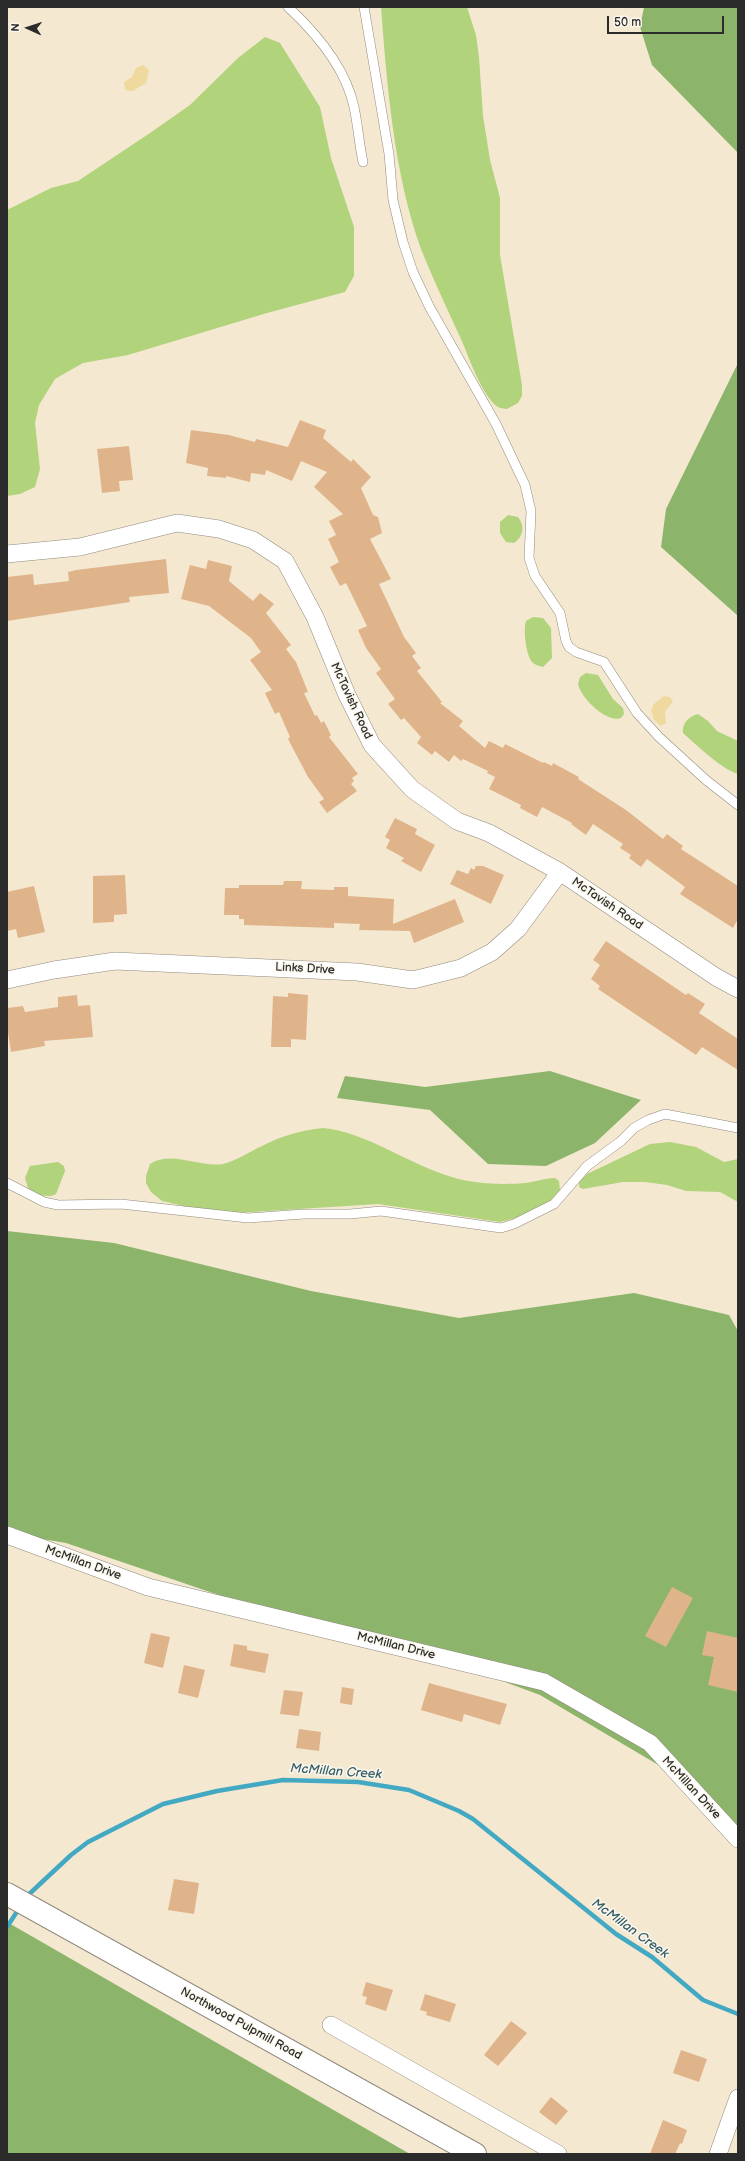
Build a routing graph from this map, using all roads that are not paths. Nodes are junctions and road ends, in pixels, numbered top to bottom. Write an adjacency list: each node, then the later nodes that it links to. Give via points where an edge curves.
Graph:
1 (288, 7): 3 (lane, via 311,29 345,83 354,106)
2 (364, 7): 5 (lane, via 389,154 392,200 403,242 426,300 496,424 525,485 531,511 529,558 534,576 560,613 569,647 604,662 637,713 659,737)
3 (363, 162)
4 (7, 554): 6 (street, McTavish Road, via 80,547 177,523 218,529 253,540 285,561 315,617 347,695 372,745 412,789 457,821 489,833)
5 (738, 805)
6 (560, 872): 7 (street, Links Drive, via 518,929 492,952 462,968 412,980 357,972 115,961); 8 (street, McTavish Road, via 716,977)
7 (7, 980)
8 (738, 989)
9 (738, 1128): 10 (lane, via 665,1114 648,1120 634,1128 587,1166 554,1204 501,1228 381,1211 256,1218 226,1217 121,1204 58,1205 36,1199)
10 (7, 1183)
11 (7, 1535): 12 (street, McMillan Drive, via 148,1586 544,1682 650,1743)
12 (738, 1839)
13 (7, 1894): 16 (street, Northwood Pulpmill Road)
14 (331, 2025): 17 (street)
15 (738, 2098): 18 (street)
16 (475, 2154)
17 (558, 2154)
18 (718, 2154)

